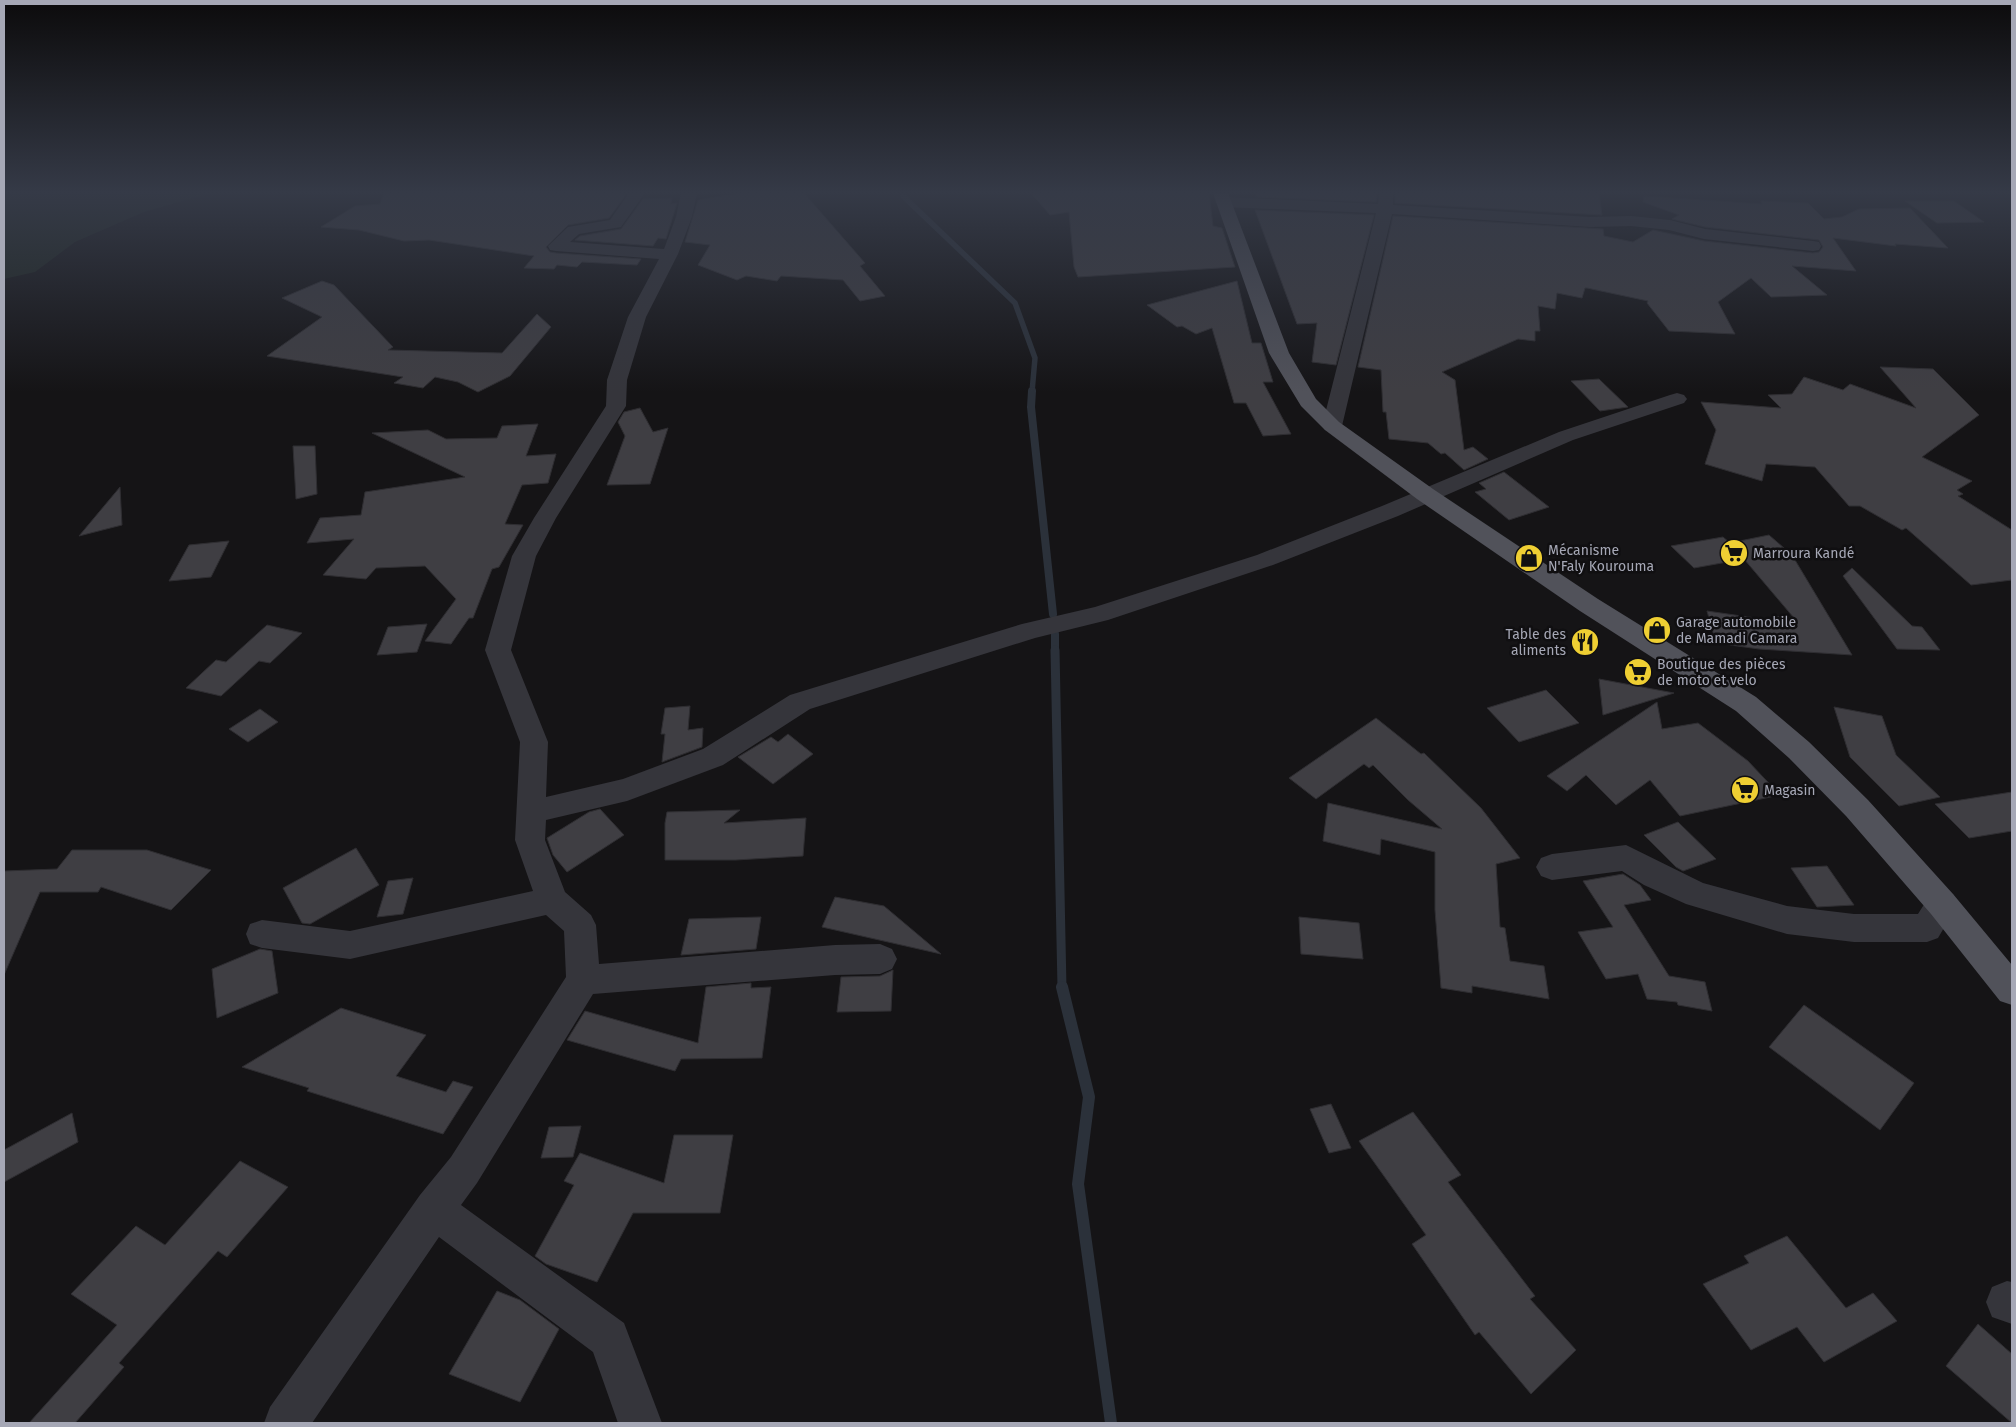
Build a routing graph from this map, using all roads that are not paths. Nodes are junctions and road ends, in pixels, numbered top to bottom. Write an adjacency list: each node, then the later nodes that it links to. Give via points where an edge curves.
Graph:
1 (667, 260): 7 (street, via 637,316 617,380 616,406 524,556 498,650 534,742)
2 (1245, 260): 5 (main road, via 1279,353 1308,402)
3 (1371, 260): 5 (street)
4 (1677, 399): 6 (street, via 1566,436)
5 (1332, 426): 6 (main road)
6 (1425, 494): 7 (street, via 1265,560 1098,614 1032,630 800,702 713,757 627,790); 10 (main road, via 1589,605 1746,704 1799,750 1857,808)
7 (531, 812): 9 (street, via 530,840)
8 (1552, 867): 10 (street, via 1626,858 1655,876 1697,895 1786,920 1854,928 1927,928)
9 (552, 900): 11 (street, via 350,945); 13 (street, via 580,925)
10 (1942, 904): 14 (main road)
11 (262, 934)
12 (880, 959): 13 (street)
13 (583, 980): 15 (street, via 464,1170)
14 (2012, 990)
15 (434, 1209): 16 (street); 17 (street, via 609,1338)
16 (286, 1423)
17 (640, 1423)

